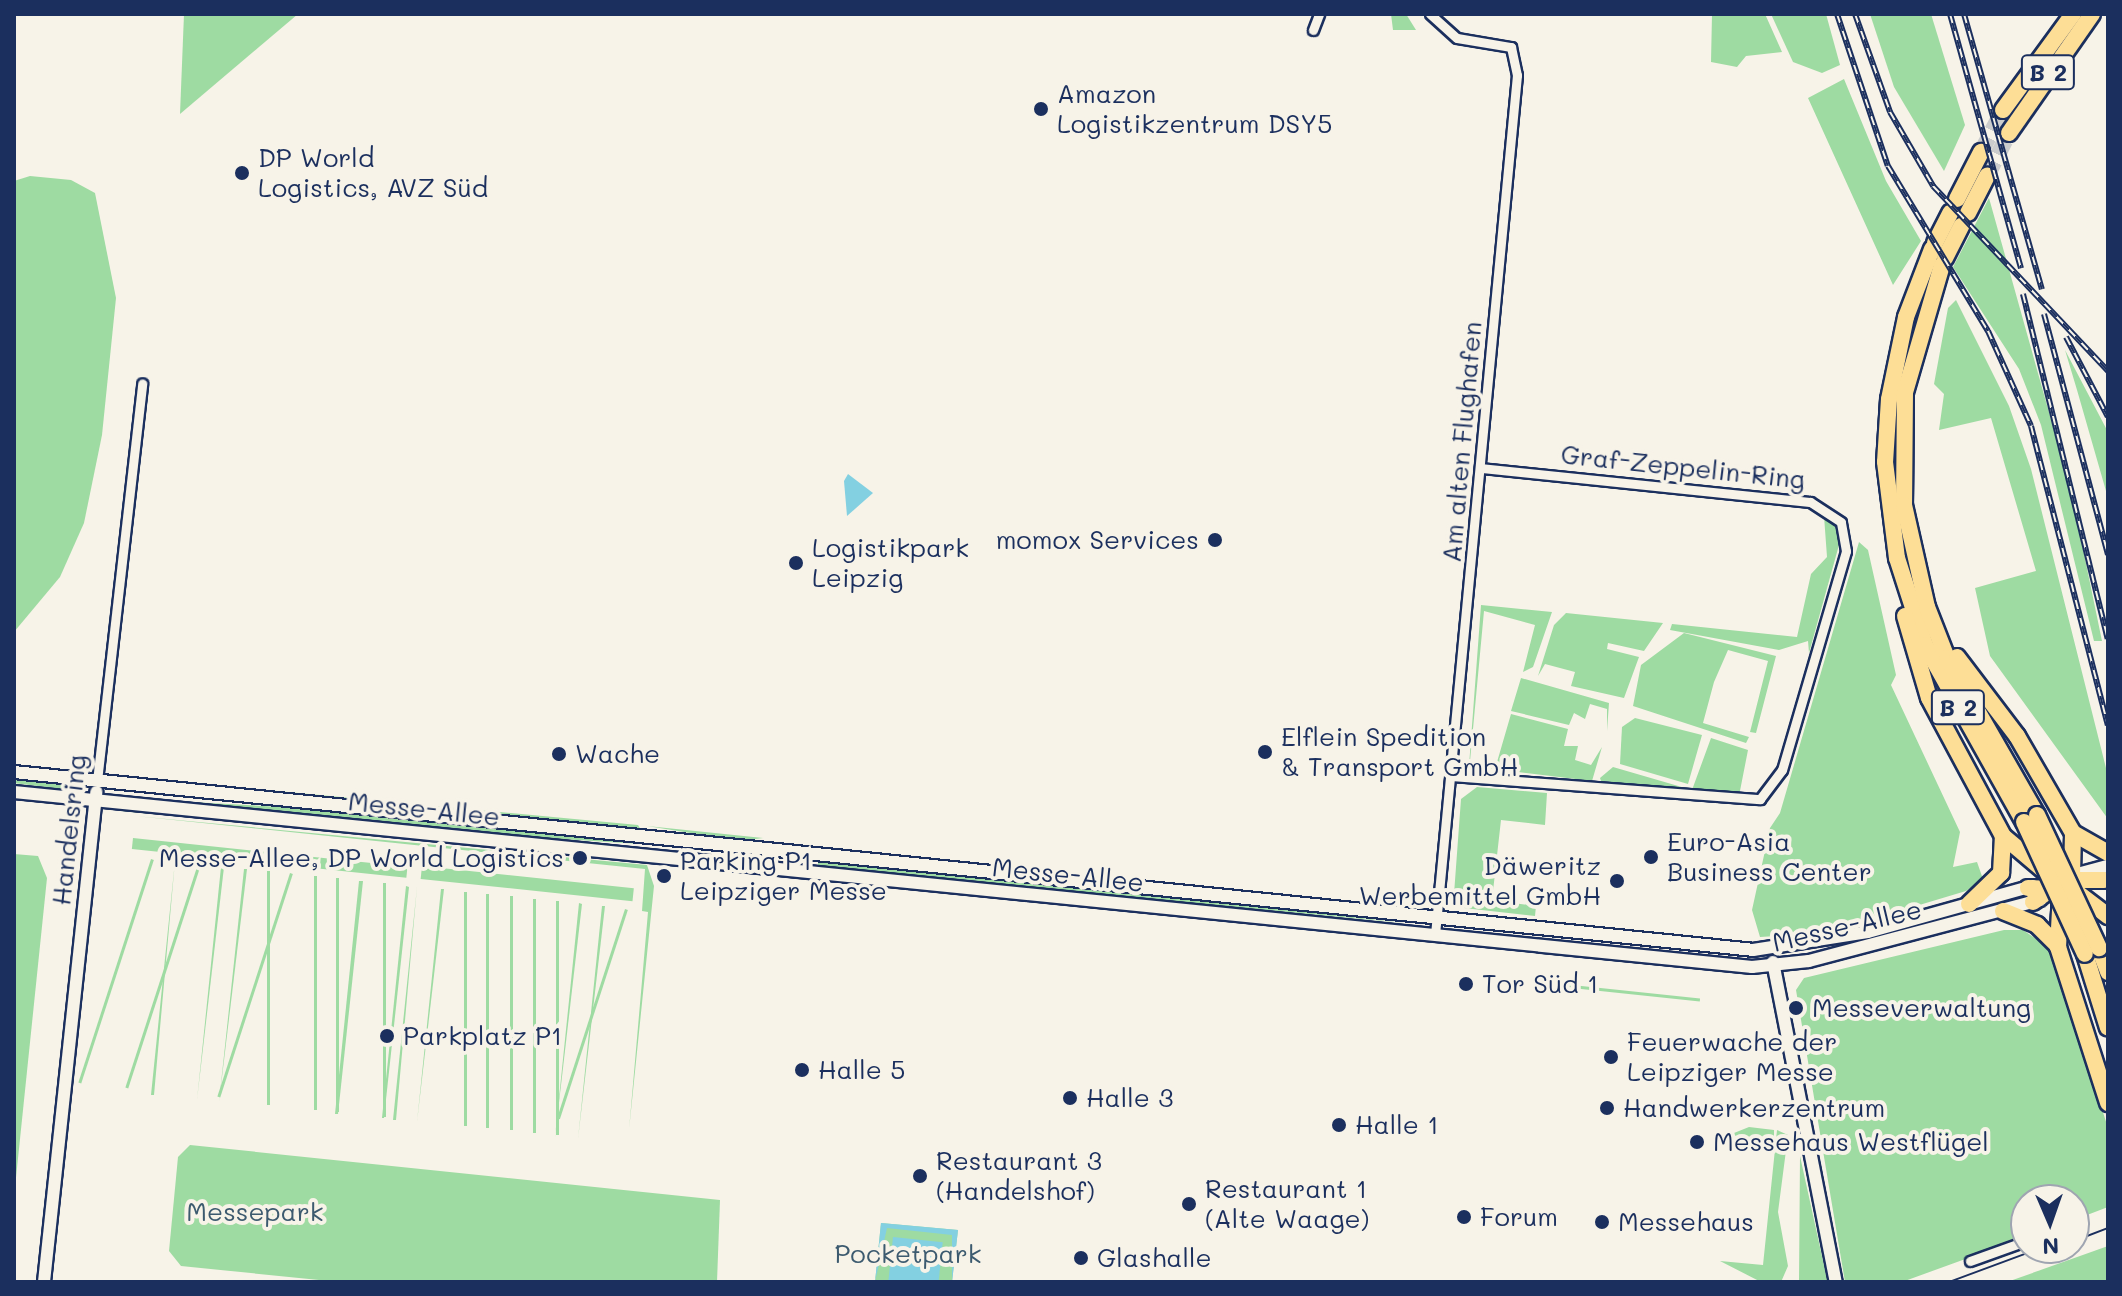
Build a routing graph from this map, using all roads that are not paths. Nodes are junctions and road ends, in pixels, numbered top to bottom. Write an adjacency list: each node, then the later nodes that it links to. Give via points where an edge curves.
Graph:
1 (1319, 14): 5 (street)
2 (1430, 14): 12 (street, Am alten Flughafen, via 1457,38 1506,45 1516,56)
3 (2073, 14): 6 (highway, B 2)
4 (2092, 14): 7 (highway, B 2)
5 (1313, 30)
6 (2003, 110)
7 (2009, 133)
8 (1981, 152): 10 (highway, B 2, via 1953,206)
9 (1987, 176): 10 (highway, B 2)
10 (1939, 254): 13 (highway, B 2, via 1906,317 1889,399 1888,500); 14 (highway, B 2, via 1914,343 1901,460 1913,554)
11 (142, 384): 17 (street, Handelsring)
12 (1482, 468): 16 (street, Am alten Flughafen); 16 (street, Graf-Zeppelin-Ring, via 1810,502 1841,522 1846,551 1782,770 1760,799)
13 (1903, 587): 20 (highway, B 2, via 1925,645); 22 (highway, via 1929,698)
14 (1935, 627): 20 (highway, B 2); 21 (highway, via 2017,736)
15 (14, 772): 17 (main road, Messe-Allee)
16 (1451, 776): 30 (street, Am alten Flughafen)
17 (97, 781): 19 (main road, Handelsring); 30 (main road, Messe-Allee)
18 (14, 792): 19 (main road, Messe-Allee)
19 (95, 800): 31 (main road, Messe-Allee); 42 (main road, Handelsring)
20 (2031, 818): 34 (highway, B 2, bridge)
21 (2073, 833): 23 (highway); 25 (highway)
22 (2003, 836): 25 (highway); 27 (highway, via 2001,873)
23 (2108, 853)
24 (2104, 874): 25 (highway)
25 (2065, 885): 26 (highway); 29 (highway); 32 (highway)
26 (2030, 895): 27 (main road, Messe-Allee); 28 (main road, Messe-Allee)
27 (1969, 904): 33 (main road, Messe-Allee)
28 (2003, 911): 32 (highway, via 2037,925); 35 (main road, Messe-Allee)
29 (2108, 916)
30 (1436, 918): 31 (street, Am alten Flughafen); 33 (main road, Messe-Allee)
31 (1435, 934): 35 (main road, Messe-Allee)
32 (2058, 947): 38 (highway)
33 (1773, 951): 35 (main road)
34 (2092, 951): 36 (highway, B 2); 37 (highway, B 2)
35 (1774, 967): 41 (main road)
36 (2108, 972)
37 (2108, 1028)
38 (2108, 1103)
39 (2010, 1247): 40 (street)
40 (1970, 1261)
41 (1836, 1279)
42 (44, 1282)

